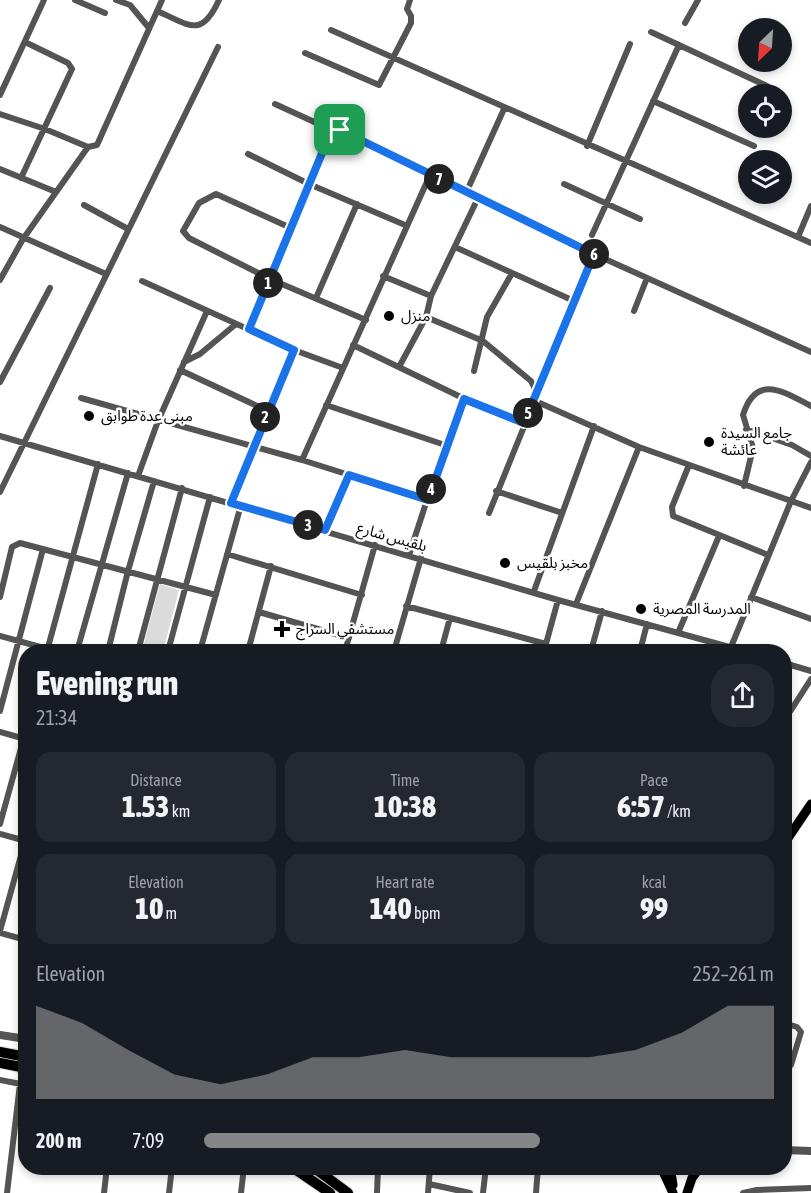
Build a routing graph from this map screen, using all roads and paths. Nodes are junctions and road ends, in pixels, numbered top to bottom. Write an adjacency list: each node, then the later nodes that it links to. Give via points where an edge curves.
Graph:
1 (44, 0): 14 (street)
2 (75, 0): 9 (street)
3 (116, 0): 11 (street, via 130,5)
4 (162, 0): 8 (street)
5 (219, 0): 8 (street, via 210,19 201,26 194,27)
6 (410, 0): 19 (street, via 407,9 411,21)
7 (698, 0): 10 (street)
8 (157, 11): 11 (street)
9 (105, 13)
10 (686, 23)
11 (149, 28): 30 (street, via 100,141)
12 (331, 30): 19 (street)
13 (651, 32): 16 (street)
14 (25, 42): 21 (street); 26 (street, via 68,63 72,69)
15 (630, 44): 28 (street)
16 (679, 45): 20 (street); 22 (street)
17 (218, 47): 49 (street)
18 (305, 53): 19 (street, via 377,86)
19 (393, 60): 24 (street)
20 (763, 84)
21 (0, 94)
22 (653, 101): 29 (street); 32 (street)
23 (275, 104): 27 (street)
24 (504, 109): 28 (street); 39 (street)
25 (0, 114): 26 (street)
26 (45, 129): 30 (street); 35 (street)
27 (334, 131): 34 (street, via 340,130); 36 (street)
28 (587, 146): 32 (street)
29 (754, 146)
30 (88, 147): 38 (street)
31 (248, 154): 36 (street)
32 (625, 162): 42 (street); 51 (street)
33 (0, 169): 35 (street)
34 (430, 175): 39 (street); 46 (street)
35 (21, 178): 38 (street)
36 (309, 184): 41 (street); 48 (street)
37 (564, 184): 42 (street)
38 (56, 192): 52 (street)
39 (466, 193): 40 (street)
40 (478, 198): 54 (street); 55 (street)
41 (357, 204): 46 (street); 65 (street)
42 (606, 204): 45 (street); 50 (street)
43 (84, 205): 49 (street)
44 (811, 206): 51 (street)
45 (640, 219)
46 (405, 225): 58 (street)
47 (0, 228): 52 (street)
48 (291, 228): 60 (street); 60 (street, via 216,194 199,202 183,226 189,238)
49 (128, 229): 56 (street)
50 (592, 235)
51 (798, 237): 53 (street)
52 (23, 239): 56 (street); 61 (street)
53 (811, 243)
54 (455, 247): 57 (street); 64 (street)
55 (594, 254): 59 (street); 66 (street)
56 (105, 274): 95 (street)
57 (511, 275): 66 (street); 73 (street, via 487,317)
58 (383, 276): 64 (street); 70 (street)
59 (647, 278): 68 (street); 76 (street)
60 (270, 279): 65 (street); 72 (street)
61 (0, 280)
62 (142, 281): 67 (street)
63 (50, 288): 82 (street)
64 (430, 296): 69 (street)
65 (316, 298): 70 (street)
66 (574, 301): 83 (street)
67 (207, 311): 71 (street); 77 (street)
68 (634, 311)
69 (426, 317): 73 (street); 78 (street)
70 (366, 320): 74 (street)
71 (236, 324): 72 (street); 77 (street, via 200,354)
72 (249, 329): 75 (street)
73 (483, 341): 81 (street); 83 (street, via 531,381)
74 (353, 345): 78 (street); 79 (street)
75 (294, 350): 79 (street); 89 (street)
76 (811, 352)
77 (183, 362): 80 (street)
78 (399, 367): 85 (street)
79 (344, 368): 87 (street)
80 (180, 370): 89 (street); 90 (street)
81 (474, 371)
82 (0, 382)
83 (536, 392): 86 (street)
84 (81, 398): 90 (street)
85 (464, 399): 91 (street); 96 (street)
86 (533, 400): 91 (street); 92 (street)
87 (326, 405): 96 (street); 100 (street)
88 (811, 406): 93 (street, via 785,392 765,389 746,406)
89 (268, 411): 97 (street)
90 (158, 421): 97 (street); 106 (street)
91 (524, 423): 110 (street)
92 (594, 426): 98 (street); 119 (street)
93 (746, 429): 99 (street); 108 (street, via 753,455)
94 (0, 436): 95 (street, بلقيس شارع)
95 (25, 442): 102 (street, بلقيس شارع); 111 (street)
96 (445, 446): 113 (street)
97 (253, 447): 100 (street); 115 (street)
98 (639, 447): 103 (street); 140 (street)
99 (811, 456)
100 (302, 460): 105 (street)
101 (811, 462): 114 (street)
102 (98, 464): 104 (street, بلقيس شارع); 127 (street)
103 (689, 465): 108 (street); 121 (street, via 672,514)
104 (128, 472): 106 (street, بلقيس شارع); 129 (street)
105 (349, 475): 113 (street); 120 (street)
106 (138, 476): 107 (street, بلقيس شارع)
107 (154, 481): 109 (street, بلقيس شارع); 131 (street)
108 (744, 486): 114 (street)
109 (182, 488): 112 (street, بلقيس شارع); 132 (street)
110 (496, 491): 118 (street); 119 (street)
111 (0, 492)
112 (210, 497): 115 (street, بلقيس شارع); 133 (street)
113 (428, 500): 125 (street)
114 (790, 501): 117 (street); 126 (street)
115 (231, 503): 116 (street, بلقيس شارع)
116 (241, 505): 120 (street, بلقيس شارع); 124 (street)
117 (811, 508)
118 (489, 513)
119 (562, 513): 134 (street)
120 (325, 530): 122 (street, بلقيس شارع)
121 (719, 536): 126 (street); 147 (street)
122 (375, 545): 125 (street, بلقيس شارع); 136 (street)
123 (43, 549): 127 (street); 137 (street, via 14,544); 150 (street)
124 (227, 554): 130 (street); 135 (street)
125 (409, 555): 128 (street, بلقيس شارع)
126 (768, 555): 138 (street)
127 (72, 556): 129 (street); 152 (street)
128 (421, 558): 134 (street, بلقيس شارع); 141 (street)
129 (100, 564): 131 (street); 153 (street)
130 (272, 566): 136 (street); 143 (street)
131 (128, 572): 132 (street); 154 (street)
132 (158, 580): 133 (street); 155 (street)
133 (186, 587): 135 (street); 156 (street)
134 (534, 591): 139 (street, بلقيس شارع)
135 (216, 595): 157 (street)
136 (362, 595): 149 (street)
137 (0, 597)
138 (751, 597): 145 (street); 167 (street)
139 (558, 600): 140 (street, بلقيس شارع); 163 (street)
140 (576, 604): 142 (street, بلقيس شارع)
141 (406, 606): 144 (street); 160 (street)
142 (602, 611): 146 (street, بلقيس شارع); 164 (street)
143 (259, 612): 149 (street); 158 (street)
144 (450, 618): 161 (street); 162 (street)
145 (811, 619)
146 (647, 624): 147 (street, بلقيس شارع); 165 (street)
147 (678, 633): 166 (street, بلقيس شارع)
148 (0, 636): 150 (street)
149 (349, 638): 159 (street)
150 (18, 641): 151 (street); 172 (street)
151 (29, 644)
152 (51, 644)
153 (79, 644)
154 (110, 644)
155 (140, 644)
156 (170, 644)
157 (202, 644)
158 (250, 644)
159 (347, 644)
160 (396, 644)
161 (443, 644)
162 (535, 644)
163 (546, 644)
164 (593, 644)
165 (642, 644)
166 (720, 644)
167 (732, 644)
168 (792, 665): 169 (street)
169 (811, 670)
170 (811, 679): 171 (street)
171 (792, 708)
172 (0, 711)
173 (0, 732): 174 (street)
174 (18, 737)
175 (18, 760): 177 (street)
176 (811, 804): 178 (main road)
177 (0, 824)
178 (792, 832)
179 (0, 834): 180 (street)
180 (18, 839)
181 (18, 866): 182 (street)
182 (0, 932): 183 (street)
183 (18, 938)
184 (792, 1025): 189 (street, via 801,1032)
185 (0, 1035): 186 (street)
186 (18, 1038)
187 (0, 1052): 188 (highway)
188 (18, 1055)
189 (792, 1062)
190 (0, 1063): 191 (highway)
191 (18, 1066)
192 (0, 1080): 193 (street)
193 (18, 1083)
194 (18, 1118): 211 (street)
195 (792, 1150): 196 (street)
196 (811, 1151)
197 (106, 1175): 212 (street)
198 (171, 1175): 213 (street)
199 (243, 1175): 214 (street)
200 (304, 1175): 215 (highway)
201 (324, 1175): 216 (highway)
202 (378, 1175): 217 (street)
203 (430, 1175): 209 (street)
204 (485, 1175): 220 (street)
205 (537, 1175): 221 (street)
206 (666, 1175): 222 (main road)
207 (671, 1175): 222 (main road)
208 (694, 1175): 223 (main road)
209 (429, 1184): 218 (street); 219 (street)
210 (811, 1188): 224 (street)
211 (7, 1193)
212 (104, 1193)
213 (169, 1193)
214 (241, 1193)
215 (330, 1193)
216 (348, 1193)
217 (377, 1193)
218 (428, 1193)
219 (470, 1193)
220 (483, 1193)
221 (536, 1193)
222 (674, 1193)
223 (687, 1193)
224 (743, 1193)

